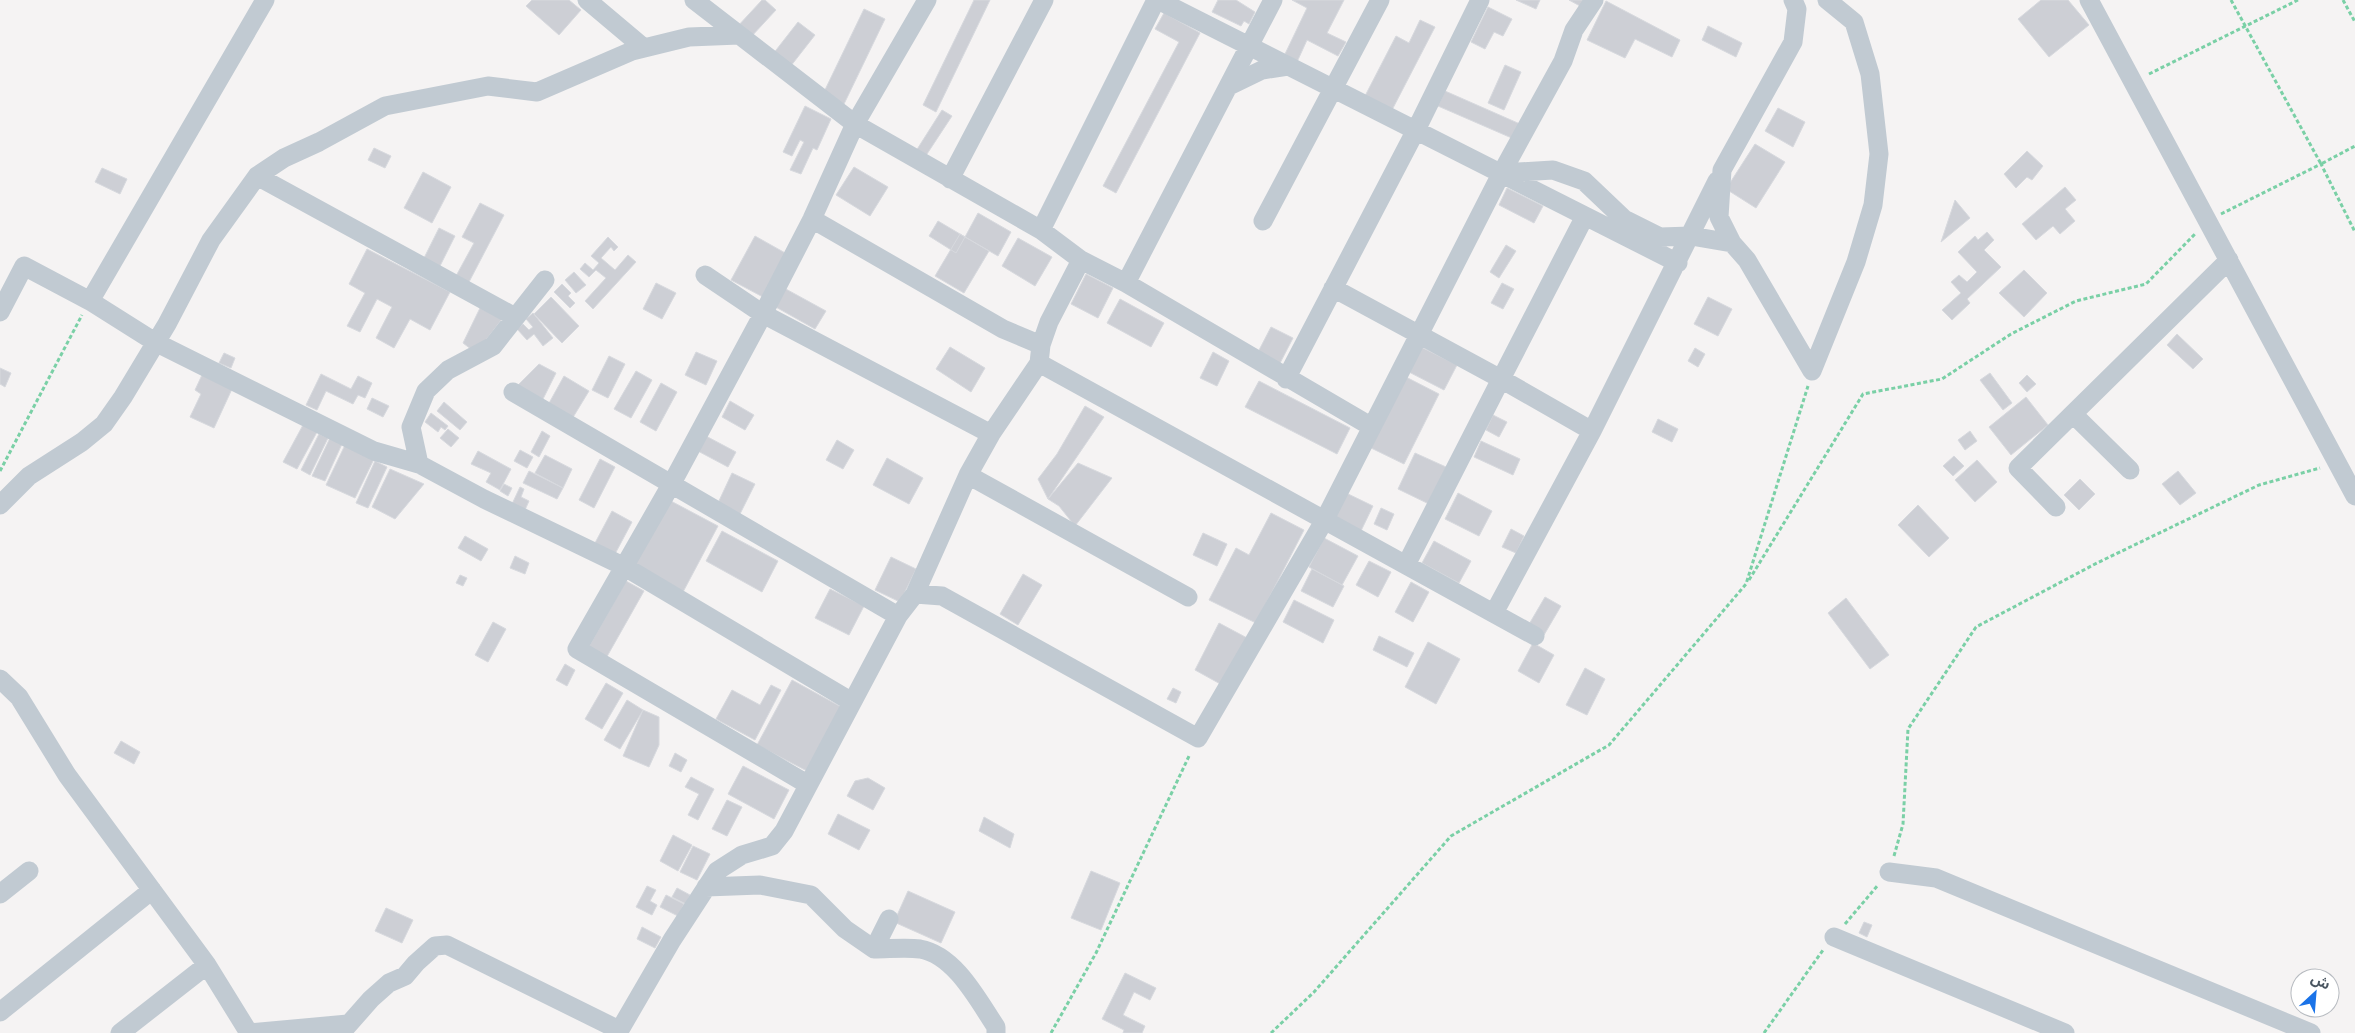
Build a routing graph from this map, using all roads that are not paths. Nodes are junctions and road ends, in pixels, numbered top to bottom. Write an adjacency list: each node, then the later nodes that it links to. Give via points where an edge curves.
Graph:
1 (265, 0): 39 (street)
2 (588, 0): 16 (street)
3 (694, 0): 14 (street)
4 (927, 0): 20 (street)
5 (1044, 0): 25 (street)
6 (1157, 0): 15 (street); 29 (street)
7 (1273, 0): 15 (street)
8 (1380, 0): 19 (street)
9 (1480, 0): 21 (street)
10 (1594, 0): 23 (street, via 1574,30 1556,76)
11 (1793, 0): 22 (street, via 1797,9 1793,42)
12 (1827, 0): 31 (street, via 1854,22 1870,74 1879,154 1873,205 1856,262 1812,371 1747,260)
13 (2089, 0): 33 (street)
14 (739, 35): 16 (street, via 689,37); 20 (street)
15 (1249, 46): 17 (street); 18 (street)
16 (644, 48): 24 (street, via 537,92 488,86 385,106 284,158)
17 (1288, 66): 18 (street, via 1262,70); 19 (street)
18 (1229, 86): 37 (street)
19 (1333, 89): 21 (street); 28 (street)
20 (855, 124): 25 (street); 27 (street)
21 (1416, 130): 23 (street); 38 (street)
22 (1722, 170): 30 (street); 31 (street, via 1719,218)
23 (1501, 174): 26 (street); 30 (street, via 1553,170 1584,181 1624,219 1660,237); 43 (street)
24 (257, 176): 42 (street); 44 (street, via 211,240)
25 (950, 180): 29 (street)
26 (1585, 216): 34 (street); 47 (street)
27 (812, 219): 41 (street); 45 (street, via 1003,329)
28 (1264, 221)
29 (1041, 230): 32 (street)
30 (1691, 236): 31 (street); 34 (street)
31 (1732, 243)
32 (1081, 260): 37 (street); 45 (street, via 1049,322)
33 (2228, 260): 49 (street); 57 (street)
34 (1678, 263): 51 (street)
35 (705, 275): 41 (street)
36 (545, 280): 42 (street)
37 (1126, 283): 46 (street)
38 (1333, 288): 43 (street); 46 (street)
39 (90, 301): 40 (street, via 24,266); 44 (street)
40 (0, 312)
41 (763, 314): 52 (street); 56 (street)
42 (516, 317): 53 (street, via 492,346 448,370 426,391 411,427)
43 (1419, 334): 47 (street); 50 (street)
44 (155, 342): 53 (street, via 374,451); 58 (street, via 104,424 29,476)
45 (1040, 354): 52 (street); 60 (street)
46 (1286, 379): 50 (street)
47 (1501, 380): 51 (street); 61 (street)
48 (513, 392): 56 (street)
49 (2073, 414): 54 (street); 59 (street, via 2018,468)
50 (1372, 427): 60 (street)
51 (1592, 431): 65 (street)
52 (991, 434): 55 (street)
53 (419, 464): 62 (street)
54 (2130, 470)
55 (968, 475): 63 (street); 64 (street)
56 (672, 483): 62 (street); 66 (street)
57 (2355, 496)
58 (0, 505)
59 (2056, 507)
60 (1324, 521): 61 (street); 63 (street, via 1198,738 942,596)
61 (1406, 565): 65 (street)
62 (625, 567): 69 (street); 70 (street, via 578,649)
63 (914, 594): 66 (street)
64 (1188, 597)
65 (1494, 613): 67 (street)
66 (898, 616): 69 (street)
67 (1535, 636)
68 (0, 679): 74 (street, via 19,697 67,774)
69 (852, 702): 70 (street)
70 (807, 784): 73 (street, via 784,831 772,846 742,855 717,871)
71 (29, 871): 75 (street)
72 (1889, 872): 87 (street, via 1936,878)
73 (706, 887): 78 (street, via 760,885 810,895 845,929); 81 (street)
74 (152, 890): 79 (street); 80 (street)
75 (0, 894)
76 (888, 919): 78 (street)
77 (1834, 937): 86 (street)
78 (874, 949): 85 (street, via 921,949 940,958 961,975 996,1027)
79 (207, 964): 82 (street); 83 (street)
80 (0, 1012)
81 (619, 1032): 84 (street, via 447,945 435,946 405,976 389,983 370,999)
82 (120, 1033)
83 (249, 1033): 84 (street, via 348,1024)
84 (341, 1033)
85 (996, 1033)
86 (2065, 1033)
87 (2311, 1033)

